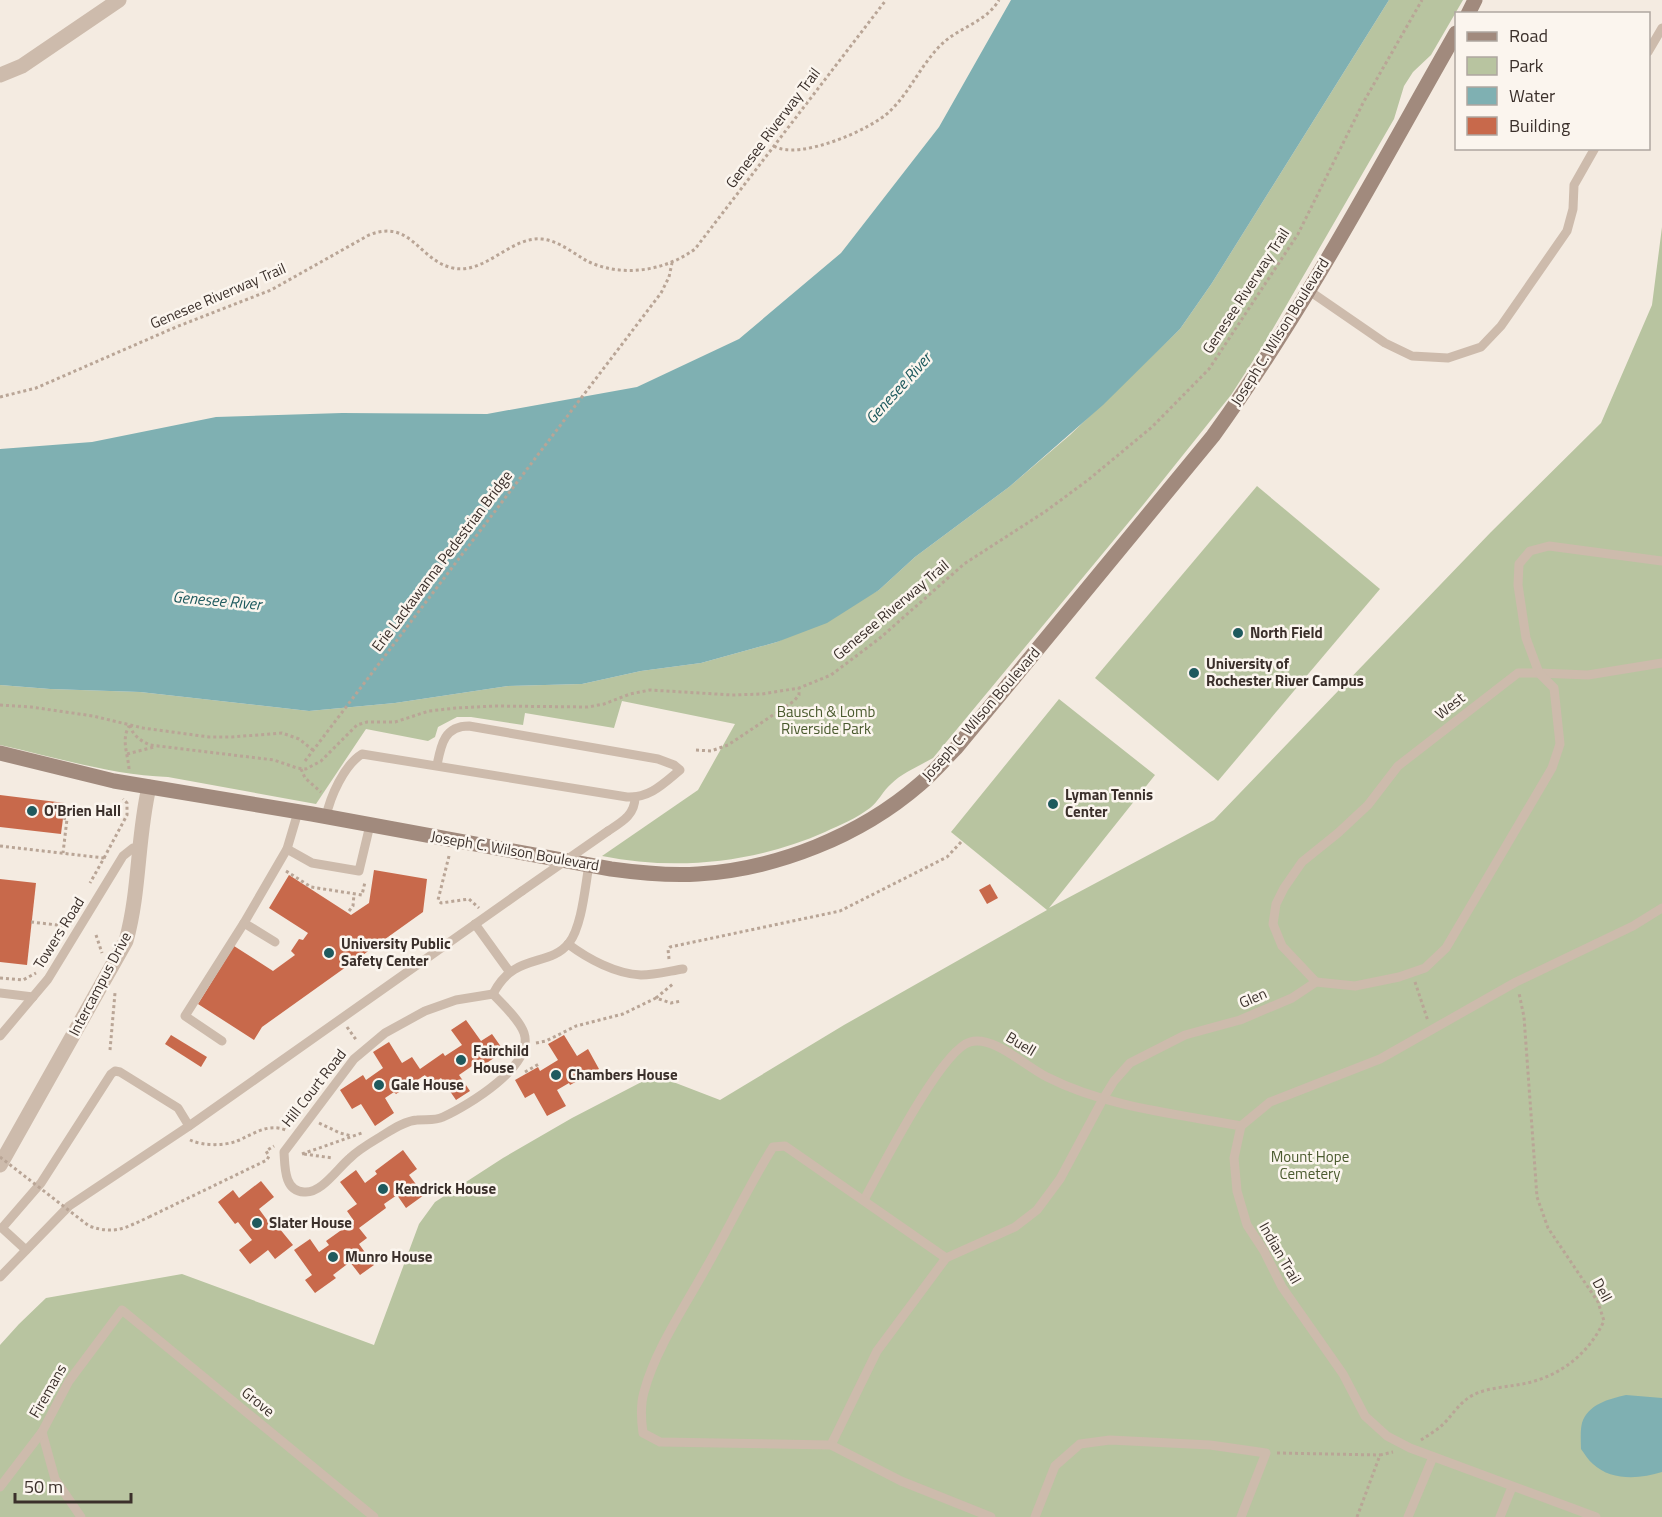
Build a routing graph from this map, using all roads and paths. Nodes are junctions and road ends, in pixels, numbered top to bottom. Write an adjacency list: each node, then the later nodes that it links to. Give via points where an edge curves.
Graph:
1 (119, 0): 8 (street, via 22,66)
2 (886, 0): 9 (path, Genesee Riverway Trail)
3 (999, 0): 9 (path, via 993,10 945,41 890,111 875,122 819,146 787,151)
4 (1422, 0): 17 (path, Genesee Riverway Trail, via 1363,102 1298,234 1209,369 1152,427 1088,480 964,564 839,671)
5 (1662, 28): 7 (lane)
6 (1455, 35): 12 (street, Joseph C. Wilson Boulevard)
7 (1650, 49)
8 (0, 75)
9 (774, 146): 11 (path, Genesee Riverway Trail, via 695,249)
10 (1594, 150): 12 (lane, via 1574,186 1567,231 1501,326 1481,347 1448,358 1412,356 1385,343)
11 (672, 263): 13 (path, Genesee Riverway Trail, via 611,270 559,244 540,239 522,243 471,267 452,268 406,235 384,230 271,290 36,388); 21 (path, Erie Lackawanna Pedestrian Bridge, via 661,293)
12 (1308, 290): 45 (street, Joseph C. Wilson Boulevard, via 1213,436 956,748 921,784 837,838 753,866 682,875)
13 (0, 397)
14 (1662, 561): 16 (lane, via 1549,546 1530,551 1519,564 1518,585 1526,638)
15 (1662, 663): 16 (lane, West, via 1588,675)
16 (1539, 673): 66 (lane, via 1554,688 1560,744 1552,768 1446,948 1425,968); 68 (lane, West, via 1518,673 1398,766 1368,805 1302,862 1276,904 1274,924 1282,946)
17 (799, 688): 20 (path, Genesee Riverway Trail, via 742,695 650,690 588,707 439,709 395,722 361,723 321,761 306,769 274,760); 22 (path, via 794,701 734,742 716,751)
18 (0, 705): 19 (path, Genesee Riverway Trail, via 93,716)
19 (130, 725): 20 (path, Genesee Riverway Trail, via 139,739); 21 (path, Genesee Riverway Trail, via 221,738 282,733); 24 (path, via 125,735)
20 (156, 747): 24 (path)
21 (314, 750): 26 (path, Erie Lackawanna Pedestrian Bridge)
22 (696, 750)
23 (0, 753): 27 (street, Joseph C. Wilson Boulevard)
24 (127, 754): 29 (path)
25 (0, 759): 27 (street, Joseph C. Wilson Boulevard)
26 (305, 761)
27 (32, 762): 30 (street, Joseph C. Wilson Boulevard)
28 (437, 765): 32 (lane); 32 (lane, via 446,735 458,727 469,726 658,759 680,770 651,793); 34 (lane, via 367,753 359,755 339,783)
29 (129, 773)
30 (149, 787): 33 (street, Joseph C. Wilson Boulevard); 39 (street, Intercampus Drive)
31 (123, 792): 43 (path, via 120,796 127,802 127,815)
32 (635, 798): 51 (lane, bridge, via 631,814)
33 (298, 812): 34 (street, Joseph C. Wilson Boulevard); 40 (lane)
34 (326, 817): 36 (street, Joseph C. Wilson Boulevard)
35 (63, 818): 41 (path, via 67,819)
36 (370, 825): 40 (lane, via 359,871 312,863); 45 (street, Joseph C. Wilson Boulevard)
37 (962, 841): 64 (path, via 947,857 840,910 670,946)
38 (0, 846): 41 (path)
39 (140, 848): 73 (lane, Towers Road, via 123,856 48,980); 92 (street, Intercampus Drive, via 133,916 126,941)
40 (287, 849): 44 (lane)
41 (63, 853): 43 (path)
42 (448, 856): 51 (path, via 438,900 441,903 470,899)
43 (104, 858): 47 (path)
44 (277, 865): 48 (path, via 311,887); 54 (lane)
45 (589, 865): 60 (lane, via 578,921)
46 (365, 882): 48 (path, via 363,895)
47 (90, 883)
48 (354, 894): 50 (path)
49 (1662, 908): 69 (lane)
50 (349, 911)
51 (485, 917): 55 (lane)
52 (70, 920): 56 (path)
53 (31, 922): 56 (path)
54 (244, 922): 59 (lane); 78 (lane, via 185,1016)
55 (475, 924): 65 (lane); 83 (lane)
56 (66, 926): 57 (path)
57 (63, 931)
58 (96, 935): 61 (path)
59 (275, 942)
60 (568, 944): 64 (lane, via 592,959 629,973); 65 (lane)
61 (104, 960)
62 (41, 969): 67 (path, via 22,980)
63 (683, 969): 64 (lane)
64 (672, 970): 74 (path, via 675,984)
65 (509, 971): 71 (lane)
66 (1412, 973): 68 (lane, via 1355,986); 76 (path)
67 (0, 978)
68 (1316, 982): 81 (lane, Glen, via 1292,998 1240,1020 1158,1047 1130,1063)
69 (1516, 982): 76 (lane); 100 (path, Dell, via 1524,1017 1537,1197 1548,1228 1598,1302 1604,1321 1596,1337 1554,1375 1474,1394 1441,1426)
70 (0, 993): 73 (lane)
71 (493, 994): 79 (lane, via 520,1025); 91 (lane, Hill Court Road, via 456,1000 425,1011 385,1033 349,1065 284,1152 287,1181 303,1192 314,1191)
72 (116, 996): 80 (path)
73 (33, 997): 77 (lane, Towers Road)
74 (656, 998): 75 (path, via 671,1003); 79 (path, via 623,1014 576,1026 546,1041)
75 (681, 1001)
76 (1431, 1031): 84 (lane, via 1380,1059 1270,1102)
77 (0, 1036)
78 (222, 1041)
79 (525, 1043): 91 (lane, Hill Court Road, via 521,1056 500,1081 474,1100 441,1118 416,1120 396,1128)
80 (110, 1050)
81 (1103, 1099): 84 (lane, Buell); 93 (lane, Buell, via 1046,1077 995,1046 983,1041 970,1042 955,1051 940,1071); 95 (lane, Glen, via 1060,1179 1037,1210 1015,1227)
82 (315, 1121): 86 (path)
83 (189, 1125): 94 (lane, via 69,1206); 94 (lane, via 178,1108 120,1072 111,1074 41,1183 2,1228)
84 (1241, 1126): 100 (lane, Indian Trail, via 1234,1158 1237,1191 1247,1225 1282,1287 1343,1374 1365,1416)
85 (366, 1131): 86 (path)
86 (353, 1136): 91 (path, via 301,1154 336,1158)
87 (284, 1137): 88 (path, via 290,1132 271,1128 225,1144)
88 (190, 1140)
89 (279, 1143): 90 (path, bridge, via 266,1150 267,1160 120,1230 104,1231 89,1226)
90 (0, 1157)
91 (344, 1163)
92 (0, 1165)
93 (864, 1200): 95 (lane); 99 (lane, via 784,1146 773,1147 667,1338 644,1391 641,1409 643,1433 660,1442)
94 (26, 1250): 96 (lane)
95 (946, 1258): 99 (lane, via 877,1351)
96 (0, 1277)
97 (122, 1310): 98 (lane, Firemans, via 69,1381); 107 (lane, Grove)
98 (42, 1432): 104 (lane, Firemans); 106 (lane, via 55,1479)
99 (831, 1445): 108 (lane, via 901,1481)
100 (1410, 1448): 102 (path, Dell); 103 (lane, Indian Trail)
101 (1266, 1453): 102 (path, Dell); 109 (lane, via 1210,1445 1110,1440 1080,1444 1055,1466); 110 (lane)
102 (1380, 1455): 111 (path)
103 (1433, 1457): 105 (lane, Indian Trail); 112 (lane)
104 (0, 1487)
105 (1512, 1487): 113 (lane); 114 (lane, Indian Trail)
106 (81, 1517)
107 (374, 1517)
108 (991, 1517)
109 (1035, 1517)
110 (1240, 1517)
111 (1357, 1517)
112 (1408, 1517)
113 (1500, 1517)
114 (1596, 1517)

